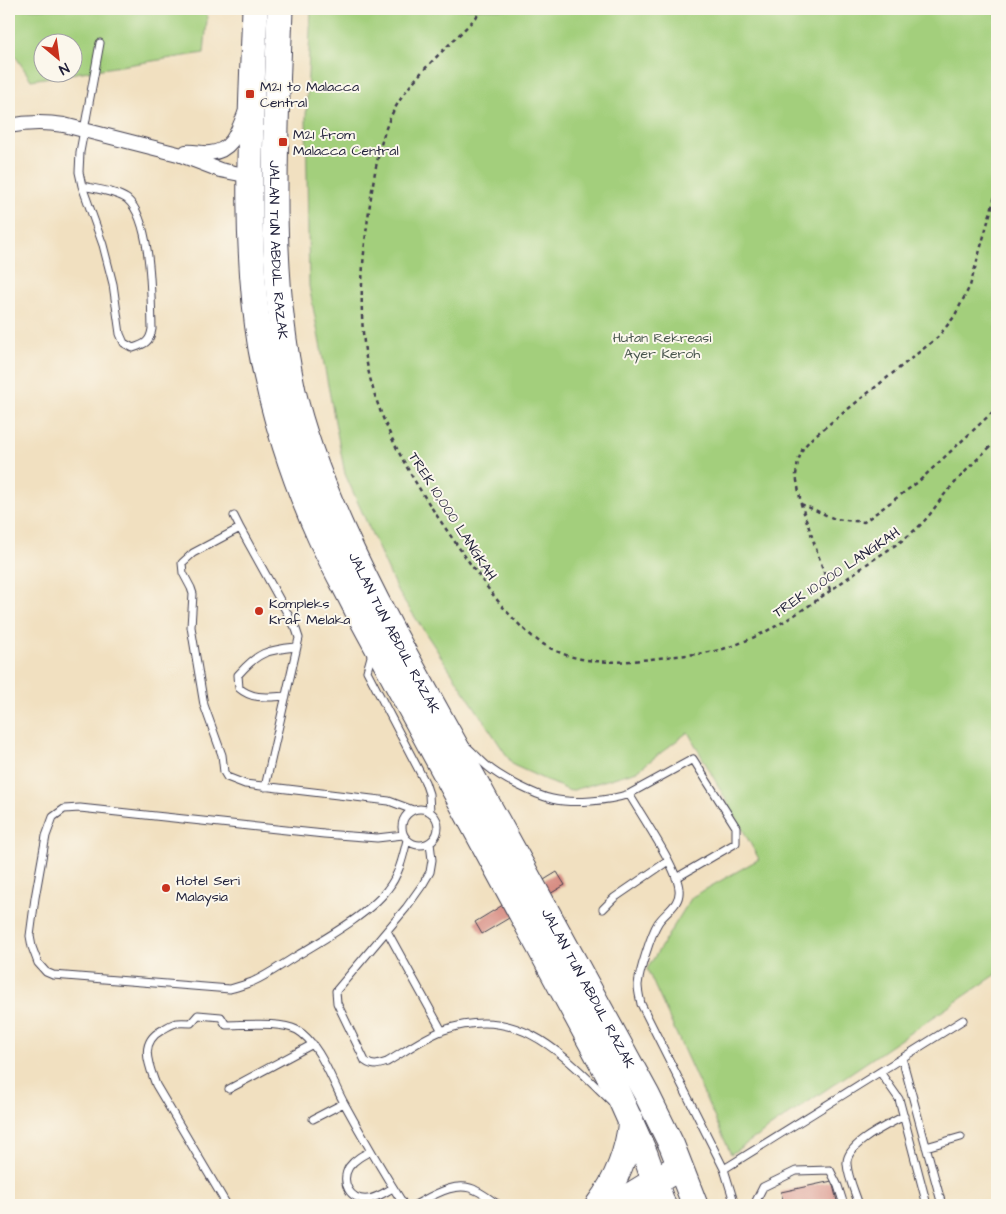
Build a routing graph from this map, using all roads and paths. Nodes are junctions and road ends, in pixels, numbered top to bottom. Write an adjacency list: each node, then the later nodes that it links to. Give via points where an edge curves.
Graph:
1 (255, 9): 5 (highway, JALAN TUN ABDUL RAZAK)
2 (280, 9): 10 (highway, JALAN TUN ABDUL RAZAK)
3 (483, 9): 18 (path, TREK 10,000 LANGKAH, via 424,69 396,105 385,128 376,164 364,247 365,343 372,385 398,450 421,491 488,590 535,638 552,650 574,657 608,663 722,649 764,632)
4 (100, 43): 7 (lane)
5 (252, 96): 8 (street, via 235,136 226,148 211,153 190,151); 9 (highway, JALAN TUN ABDUL RAZAK)
6 (9, 126): 7 (street, via 47,122)
7 (85, 130): 8 (street); 11 (lane, via 80,152)
8 (178, 154): 9 (street, via 220,170)
9 (251, 177): 10 (street); 19 (highway, JALAN TUN ABDUL RAZAK, via 252,274 262,351 275,406 303,497)
10 (275, 177): 22 (highway, JALAN TUN ABDUL RAZAK, via 281,319 293,392 309,448 359,566)
11 (82, 186): 11 (lane, via 103,245 113,284 120,334 124,343 133,348 144,344 152,329 151,278 139,217 126,199)
12 (997, 189): 15 (path, via 970,286 954,317 938,337 803,448 796,475)
13 (997, 408): 15 (path, via 918,482 864,522 835,519)
14 (997, 441): 18 (path, TREK 10,000 LANGKAH, via 956,481 916,529)
15 (801, 504): 18 (path)
16 (234, 516): 17 (lane)
17 (240, 528): 20 (lane, via 296,629 299,638); 23 (lane, via 193,553 182,564 193,594 191,627 204,705 222,754 224,772 227,777 245,784)
18 (830, 590)
19 (375, 644): 26 (lane, via 367,671 425,782); 42 (highway, JALAN TUN ABDUL RAZAK)
20 (296, 647): 21 (lane); 21 (lane, via 259,654 238,675 239,688 248,695 258,698)
21 (286, 696): 23 (lane)
22 (445, 726): 24 (lane, via 488,767 553,800 580,801); 46 (highway, JALAN TUN ABDUL RAZAK, via 647,1095)
23 (264, 786): 25 (lane, via 389,801)
24 (629, 794): 29 (lane); 30 (lane, via 693,760 736,827 736,843)
25 (413, 810): 26 (lane); 27 (lane, via 402,823)
26 (430, 812): 28 (lane, via 435,816 438,827)
27 (405, 837): 27 (lane, via 359,837 80,808 64,809 52,818 46,836 30,936 34,958 53,975 230,989 241,986 271,972 373,905 395,879 402,861); 28 (lane, via 418,845)
28 (430, 842): 32 (lane, via 430,872)
29 (668, 861): 30 (lane); 31 (lane)
30 (676, 878): 47 (lane, via 678,899 654,931 640,974 639,993 647,1018)
31 (603, 909)
32 (386, 931): 34 (lane); 34 (lane, via 336,992 337,1003 365,1062 371,1066 387,1062)
33 (963, 1020): 36 (lane)
34 (442, 1031): 42 (lane, via 476,1023 521,1029 554,1049)
35 (313, 1044): 38 (lane); 39 (lane); 51 (lane, via 296,1029 284,1025 226,1024 221,1017 198,1015 191,1023 175,1022 152,1035 147,1049 156,1085)
36 (902, 1058): 37 (lane); 44 (lane)
37 (880, 1072): 40 (lane, via 899,1099); 47 (lane)
38 (229, 1090)
39 (344, 1103): 41 (lane); 45 (lane)
40 (904, 1116): 61 (lane, via 870,1135 849,1153 847,1164); 62 (lane)
41 (314, 1119)
42 (631, 1120): 49 (highway, JALAN TUN ABDUL RAZAK); 54 (highway, via 620,1168 614,1183)
43 (961, 1137): 44 (lane)
44 (926, 1148): 63 (lane)
45 (372, 1151): 48 (lane); 48 (lane, via 348,1168 348,1190 357,1198 367,1199)
46 (681, 1166): 49 (street); 57 (highway, JALAN TUN ABDUL RAZAK)
47 (724, 1169): 58 (lane)
48 (393, 1188): 52 (lane)
49 (658, 1189): 55 (street); 56 (street)
50 (496, 1204): 53 (lane, via 476,1189 464,1187 452,1188)
51 (227, 1205)
52 (404, 1205)
53 (415, 1205)
54 (598, 1205)
55 (604, 1205)
56 (629, 1205)
57 (695, 1205)
58 (735, 1205)
59 (754, 1205): 60 (lane, via 763,1187 796,1171 830,1170)
60 (844, 1205)
61 (859, 1205)
62 (927, 1205)
63 (942, 1205)

